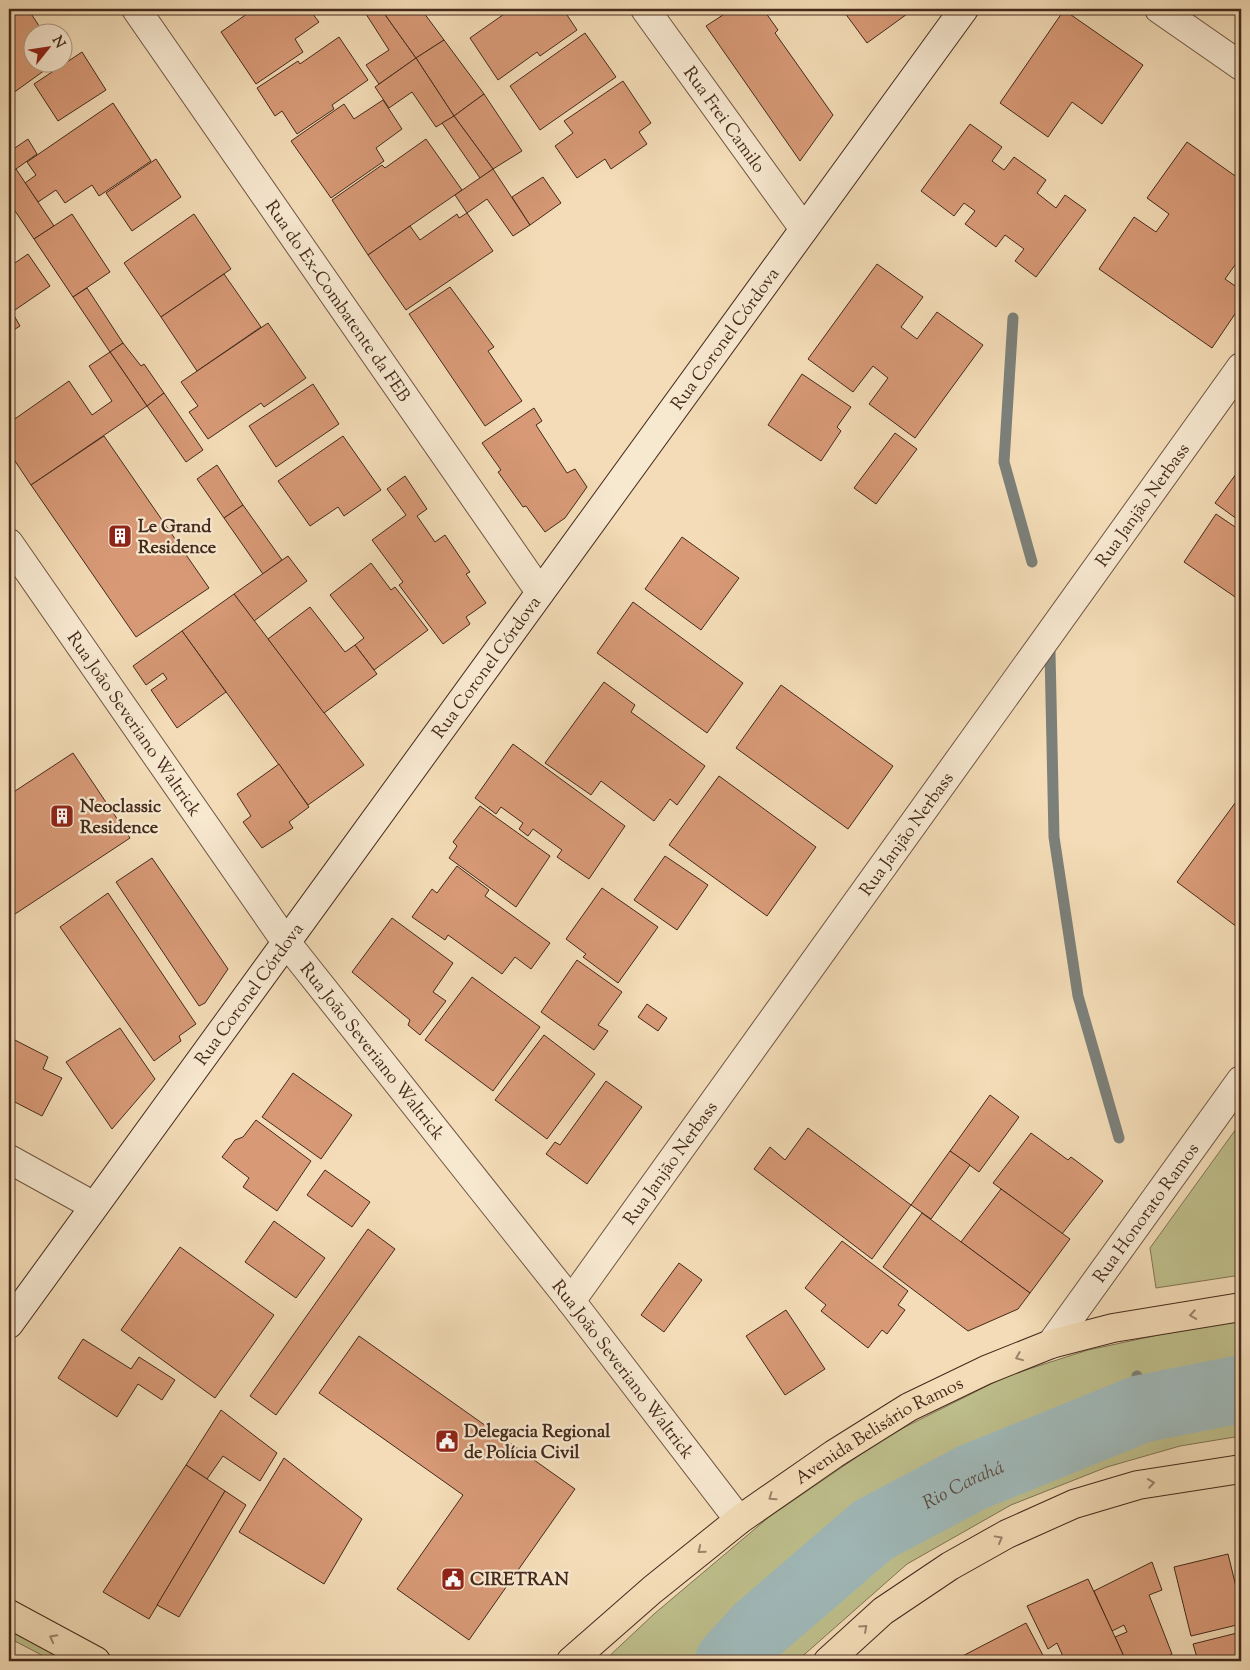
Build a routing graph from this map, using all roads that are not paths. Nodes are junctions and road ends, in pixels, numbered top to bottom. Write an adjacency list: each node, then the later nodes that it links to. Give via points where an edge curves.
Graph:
1 (136, 9): 9 (street, Rua do Ex-Combatente da FEB)
2 (645, 9): 6 (street, Rua Frei Camilo)
3 (964, 9): 6 (street, Rua Coronel Córdova)
4 (1159, 9): 5 (street)
5 (1241, 66)
6 (804, 229): 9 (street, Rua Coronel Córdova)
7 (1241, 366): 14 (street, Rua Janjão Nerbass)
8 (9, 543): 10 (street, Rua João Severiano Waltrick)
9 (540, 592): 10 (street, Rua Coronel Córdova)
10 (286, 942): 13 (street, Rua Coronel Córdova); 14 (street, Rua João Severiano Waltrick)
11 (1241, 1080): 17 (street, Rua Honorato Ramos)
12 (9, 1159): 13 (street)
13 (94, 1206): 16 (street, Rua Coronel Córdova)
14 (571, 1301): 19 (street, Rua João Severiano Waltrick)
15 (1241, 1307): 17 (main road, Avenida Belisário Ramos, one-way to 17, via 1113,1328)
16 (9, 1324)
17 (1051, 1344): 19 (main road, Avenida Belisário Ramos, one-way to 19, via 986,1370 909,1407)
18 (1241, 1469): 23 (main road, one-way to 18, via 883,1611 950,1566 1008,1534 1074,1504 1138,1484)
19 (739, 1520): 22 (main road, Avenida Belisário Ramos, one-way to 22)
20 (9, 1614): 21 (main road, one-way to 20)
21 (96, 1661)
22 (571, 1661)
23 (830, 1661)

